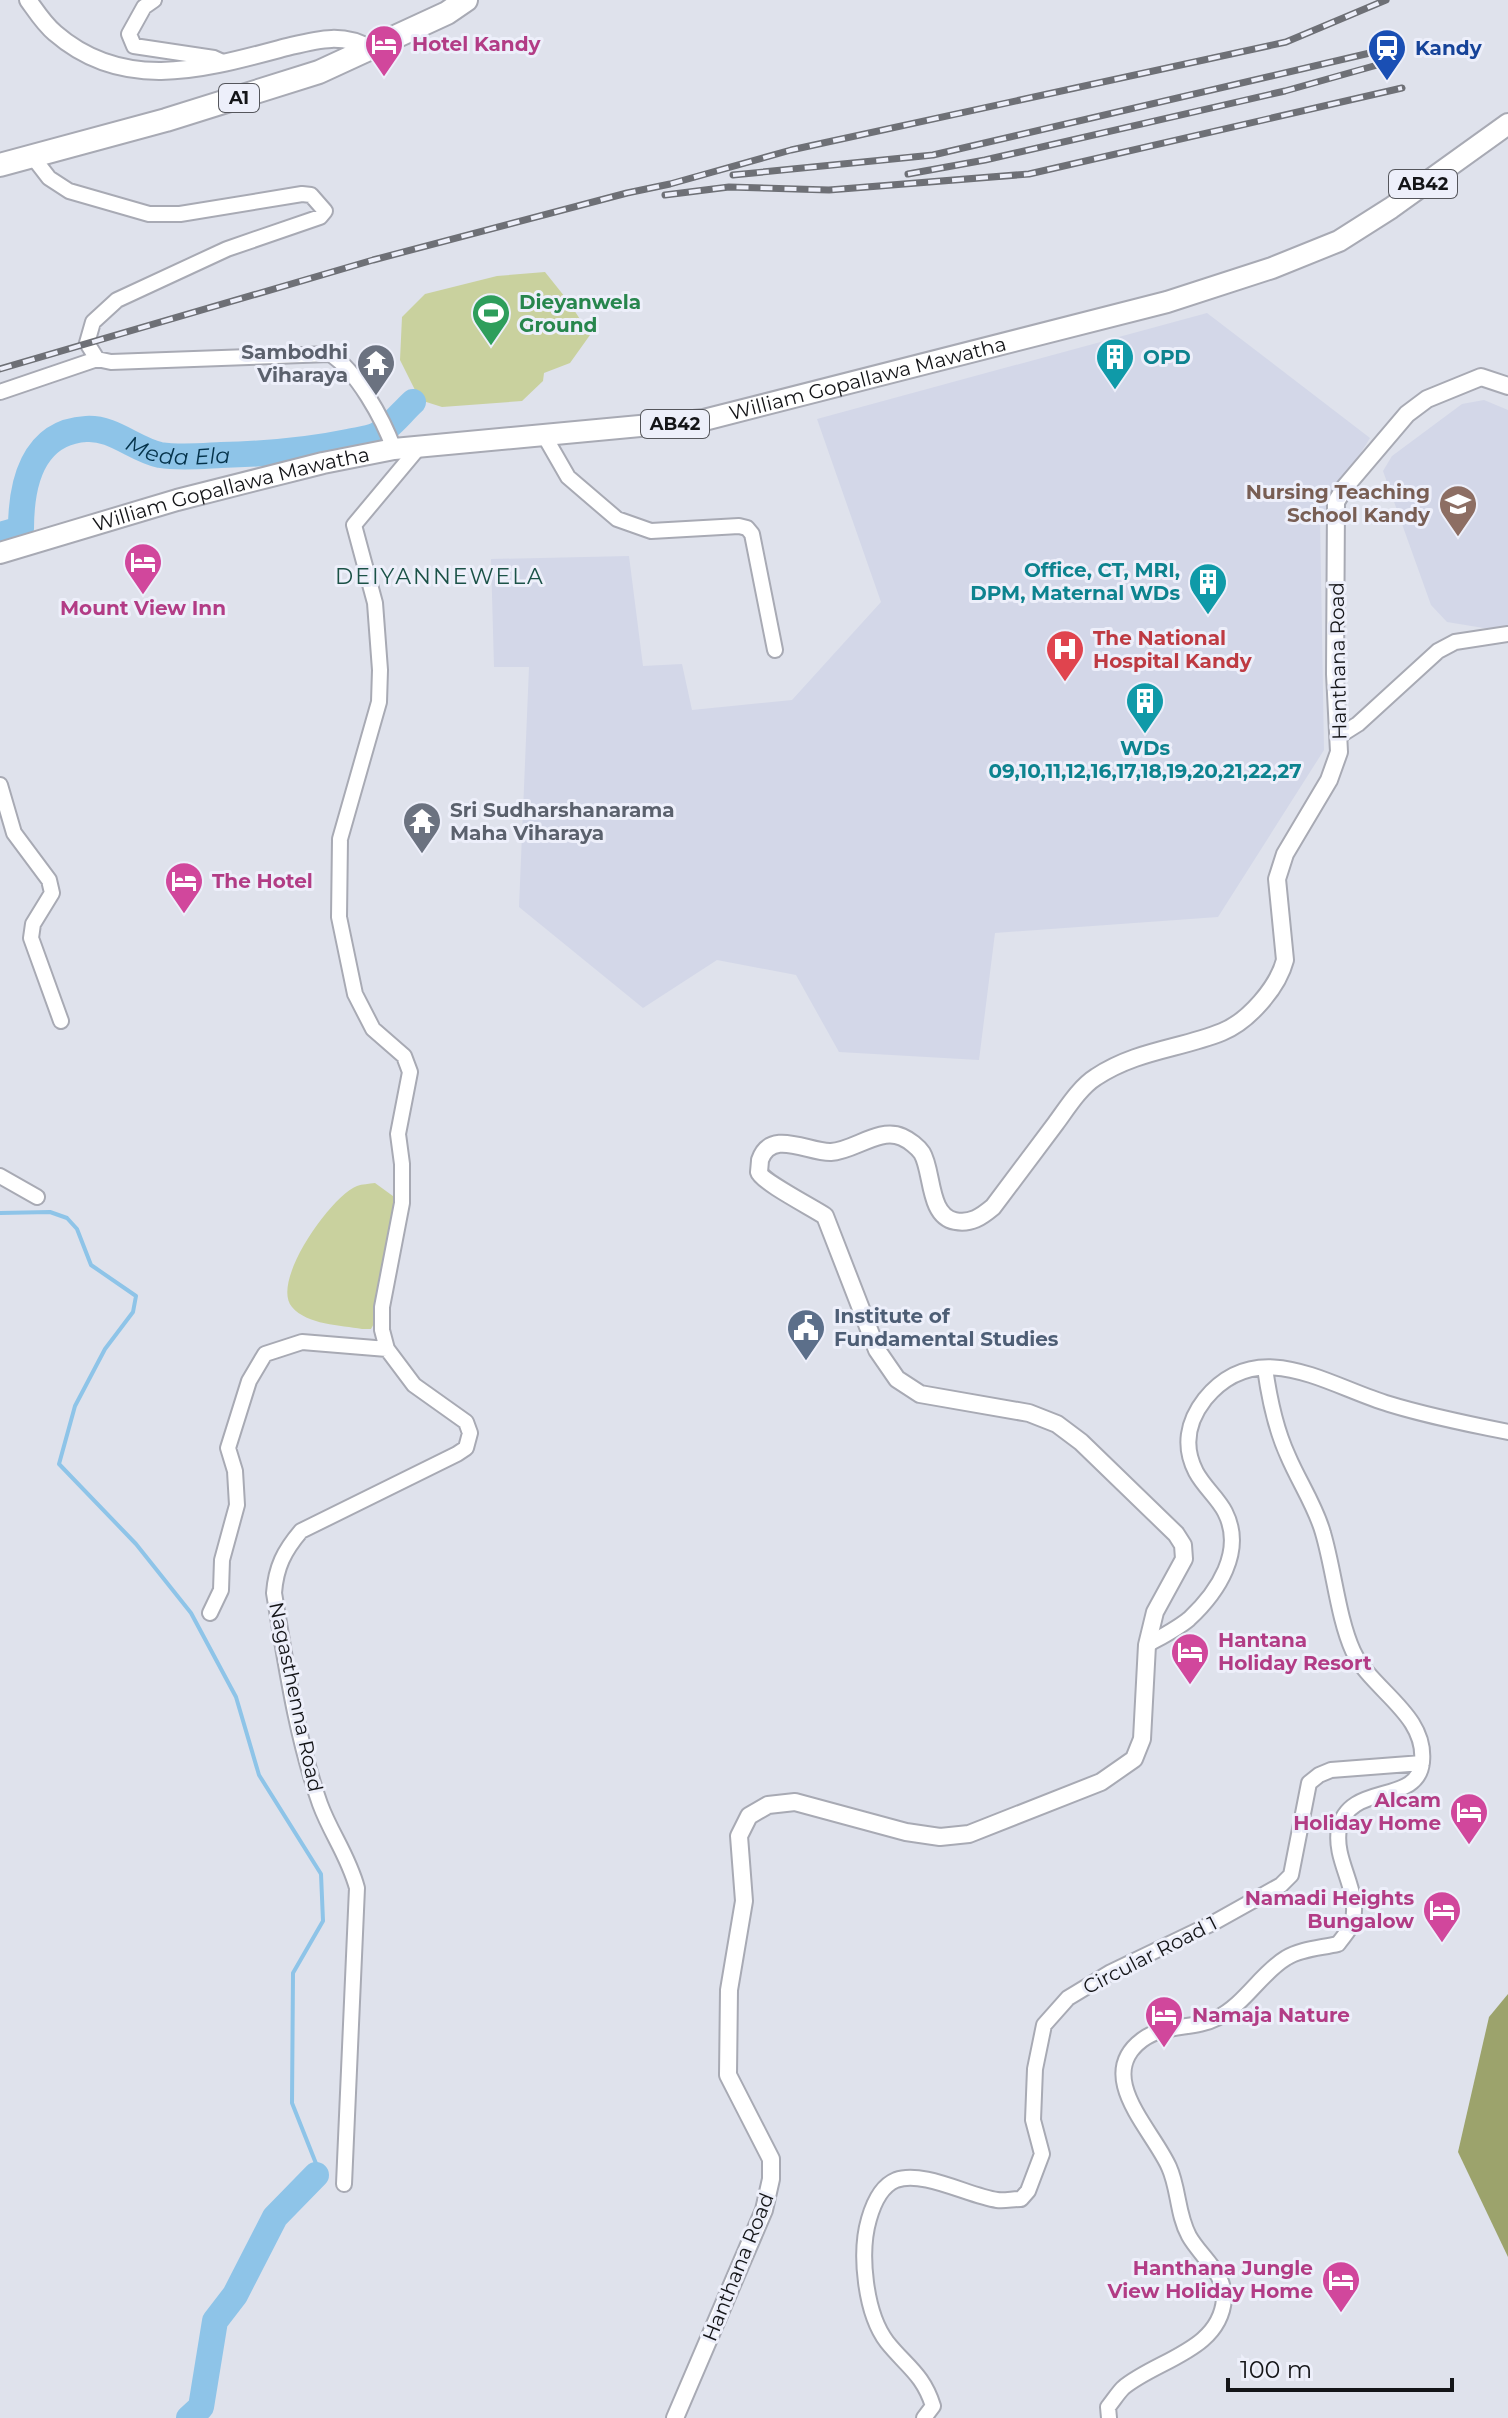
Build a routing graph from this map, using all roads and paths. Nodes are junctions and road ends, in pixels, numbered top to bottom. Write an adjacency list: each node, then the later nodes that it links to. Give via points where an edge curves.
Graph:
1 (28, 0): 5 (street, via 54,32 112,67 150,72)
2 (154, 0): 5 (street, via 129,34 134,46)
3 (466, 0): 4 (highway, A1)
4 (370, 49): 5 (street, via 345,39 321,38); 7 (highway, A1, via 243,97)
5 (225, 63)
6 (1507, 125): 12 (main road, William Gopallawa Mawatha / AB42, via 1339,241 1272,268 1167,302 704,420)
7 (32, 156): 8 (highway, A1); 9 (street, via 49,178 69,191 149,214 180,214 302,194 311,195 325,211 117,300 93,322 87,343)
8 (0, 165)
9 (97, 359): 11 (street); 13 (street, via 330,354 342,362)
10 (1508, 386): 18 (street, Hanthana Road, via 1481,377 1427,399 1407,414 1336,502)
11 (0, 392)
12 (545, 437): 14 (main road, William Gopallawa Mawatha / AB42); 17 (street, via 568,477 617,519 651,531 747,528)
13 (392, 443): 14 (main road, William Gopallawa Mawatha / AB42); 15 (main road, William Gopallawa Mawatha / AB42)
14 (420, 446): 23 (street, Nagasthenna Road, via 354,525 375,603 379,702 340,839 339,917 355,994 373,1029 404,1056 410,1072 398,1134 402,1203 382,1307)
15 (0, 553)
16 (1508, 634): 18 (street, via 1455,642 1438,651)
17 (775, 650)
18 (1339, 736): 27 (street, Hanthana Road, via 1336,767 1295,834 1277,879 1285,960 1272,986 1239,1022 1222,1031 1130,1059 1093,1078 980,1218 965,1223 942,1213 923,1154 902,1137 881,1136 834,1152 778,1143 760,1161 764,1181 825,1216 877,1350 897,1379 920,1394 1029,1413 1057,1424 1176,1534 1184,1559 1155,1612)
19 (0, 785): 20 (street, via 14,833 49,880 52,893 33,924 31,938)
20 (61, 1021)
21 (0, 1176): 22 (street)
22 (37, 1197)
23 (387, 1349): 26 (street, via 302,1342 265,1354 249,1381 228,1448 237,1505 222,1560 221,1590); 29 (street, Nagasthenna Road, via 414,1385 466,1422 466,1448 301,1531 276,1571 274,1593 305,1756 357,1888)
24 (1265, 1368): 25 (street, via 1285,1367 1387,1404); 27 (street, via 1230,1375 1190,1424 1186,1443 1196,1472 1225,1512 1234,1538 1228,1566 1210,1595 1187,1620); 28 (street, via 1286,1452 1322,1530 1354,1653 1412,1722)
25 (1508, 1432)
26 (210, 1613)
27 (1147, 1645): 30 (street, Hanthana Road, via 1142,1739 1134,1759 1101,1782 969,1834 940,1837 795,1802 768,1805 749,1816 739,1836 744,1901 729,1990 728,2075 771,2159 771,2179 764,2210)
28 (1422, 1763): 31 (street, Circular Road 1, via 1319,1775 1309,1783 1291,1875 1281,1885 1068,1998 1044,2025 1033,2120 1042,2154 1021,2199 998,2201 915,2178 894,2180 874,2200 863,2237 873,2315 886,2340 926,2385 933,2406); 32 (street, via 1417,1778 1405,1788 1361,1800 1340,1826 1338,1843 1354,1903 1352,1925 1338,1944 1287,1957 1217,2019 1157,2031 1126,2058 1125,2091 1170,2169 1182,2221 1216,2271 1225,2297 1202,2342 1123,2388 1108,2407)
29 (344, 2184)
30 (675, 2418)
31 (924, 2418)
32 (1109, 2418)

